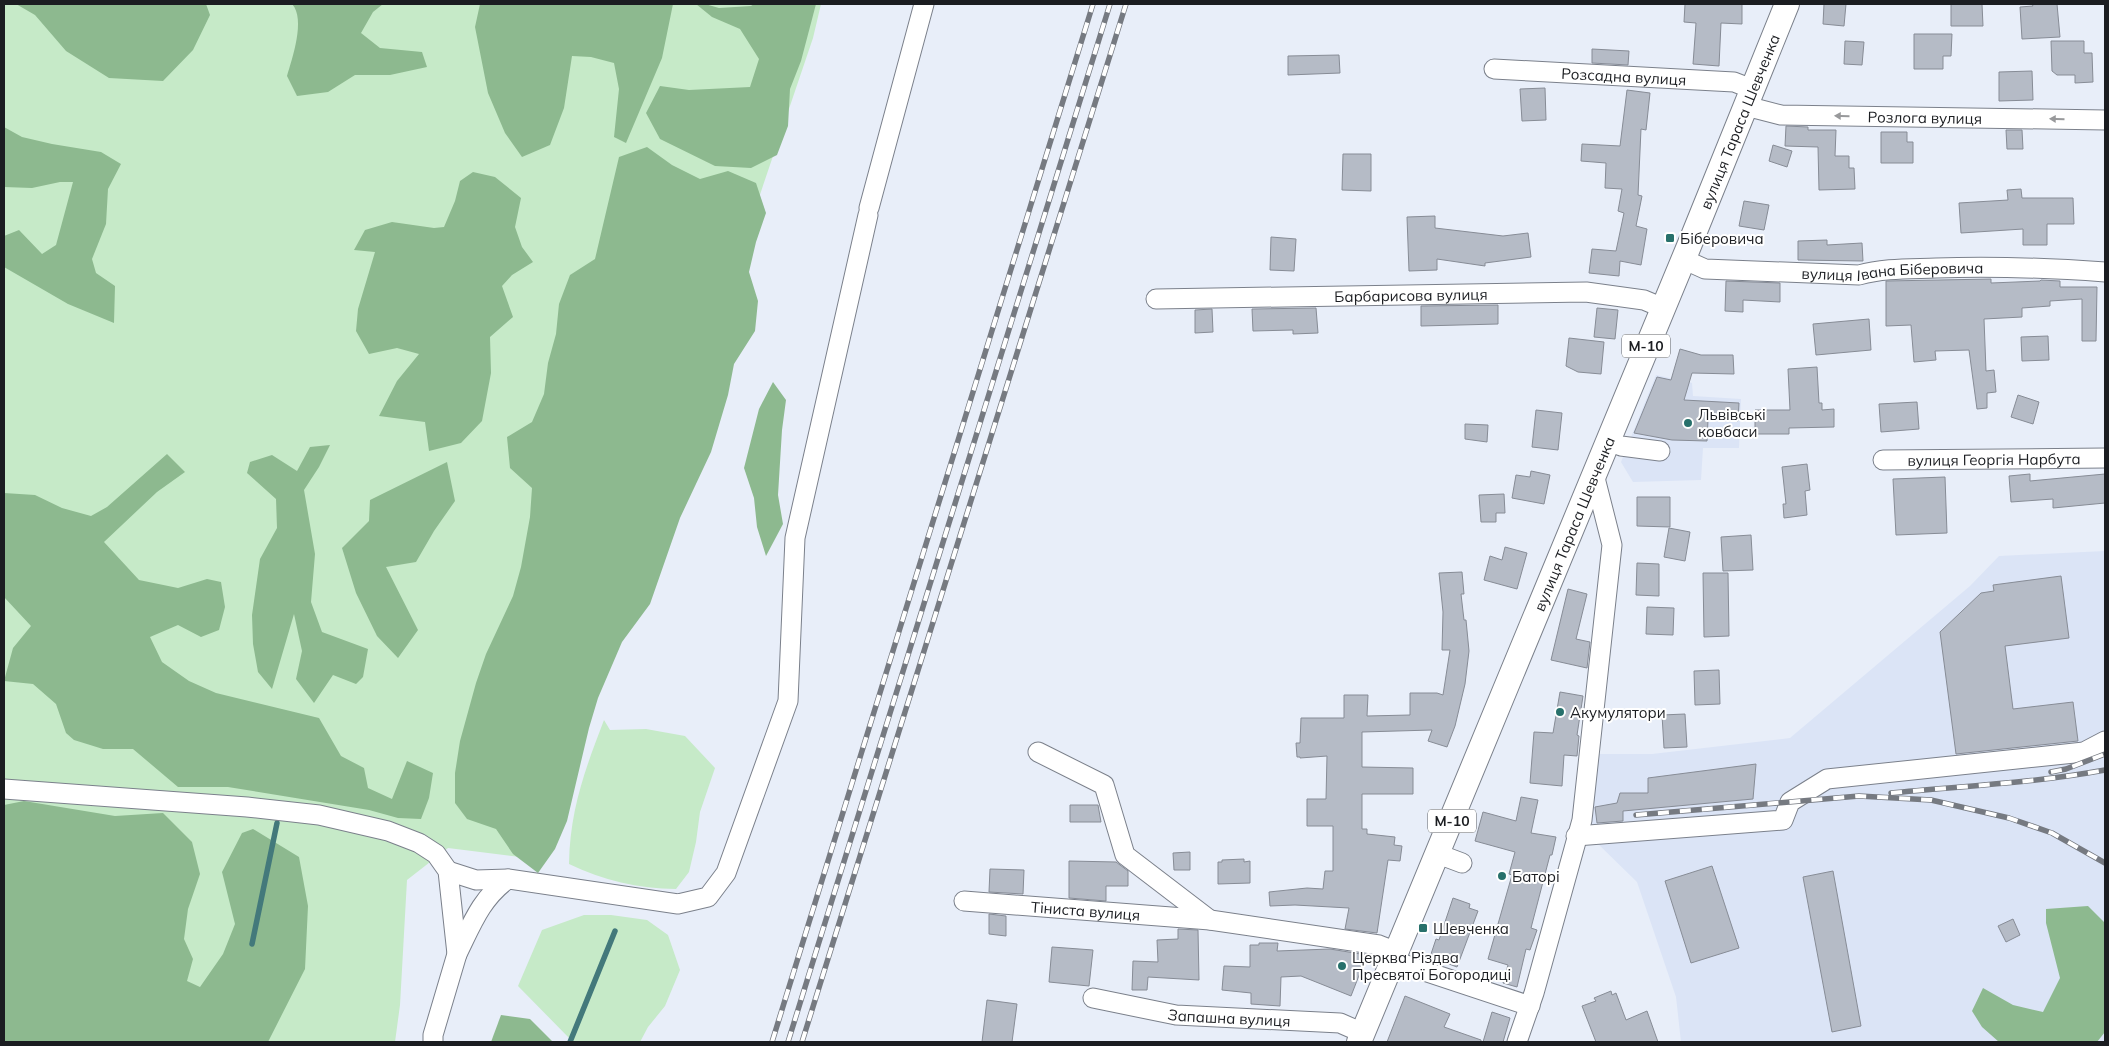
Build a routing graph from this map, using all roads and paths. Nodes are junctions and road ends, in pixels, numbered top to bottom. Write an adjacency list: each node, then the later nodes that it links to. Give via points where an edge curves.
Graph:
1 (924, 4): 22 (street, via 868,211 795,538 788,701 726,873 708,898 678,904)
2 (1787, 4): 4 (main road, вулиця Тараса Шевченка / М-10)
3 (1494, 69): 4 (street, Розсадна вулиця, via 1734,82)
4 (1749, 98): 5 (street, Розлога вулиця, one-way to 4, via 1781,116); 6 (main road, вулиця Тараса Шевченка / М-10)
5 (2105, 120)
6 (1683, 260): 7 (street, вулиця Івана Біберовича, via 1705,269 1859,275 1877,270 1969,267); 9 (main road, вулиця Тараса Шевченка / М-10)
7 (2105, 272)
8 (1156, 299): 9 (street, Барбарисова вулиця, via 1586,292 1644,300)
9 (1663, 308): 10 (main road, вулиця Тараса Шевченка / М-10)
10 (1608, 441): 11 (street); 14 (main road, вулиця Тараса Шевченка / М-10)
11 (1660, 452)
12 (2105, 458): 13 (street, вулиця Георгія Нарбута)
13 (1884, 460)
14 (1594, 474): 18 (street, via 1612,546 1582,820); 19 (main road, вулиця Тараса Шевченка / М-10)
15 (2105, 741): 18 (street, via 2084,752 1827,779 1790,802 1783,820)
16 (1038, 752): 24 (street, Тіниста вулиця, via 1104,785 1125,855)
17 (4, 789): 21 (street, via 319,815 419,843 436,854)
18 (1576, 836): 28 (street)
19 (1438, 854): 20 (street); 26 (main road, вулиця Тараса Шевченка / М-10)
20 (1462, 862)
21 (448, 871): 22 (street, via 476,880); 25 (street)
22 (508, 879): 25 (street, via 494,889 480,906)
23 (964, 901): 24 (street, Тіниста вулиця)
24 (1210, 920): 26 (street, Тіниста вулиця, via 1379,945)
25 (457, 954): 30 (street)
26 (1396, 956): 28 (street, Тіниста вулиця); 29 (main road, вулиця Тараса Шевченка / М-10)
27 (1093, 998): 29 (street, Запашна вулиця, via 1176,1015 1340,1023)
28 (1530, 1006): 31 (street)
29 (1361, 1038)
30 (433, 1042)
31 (1517, 1042)

